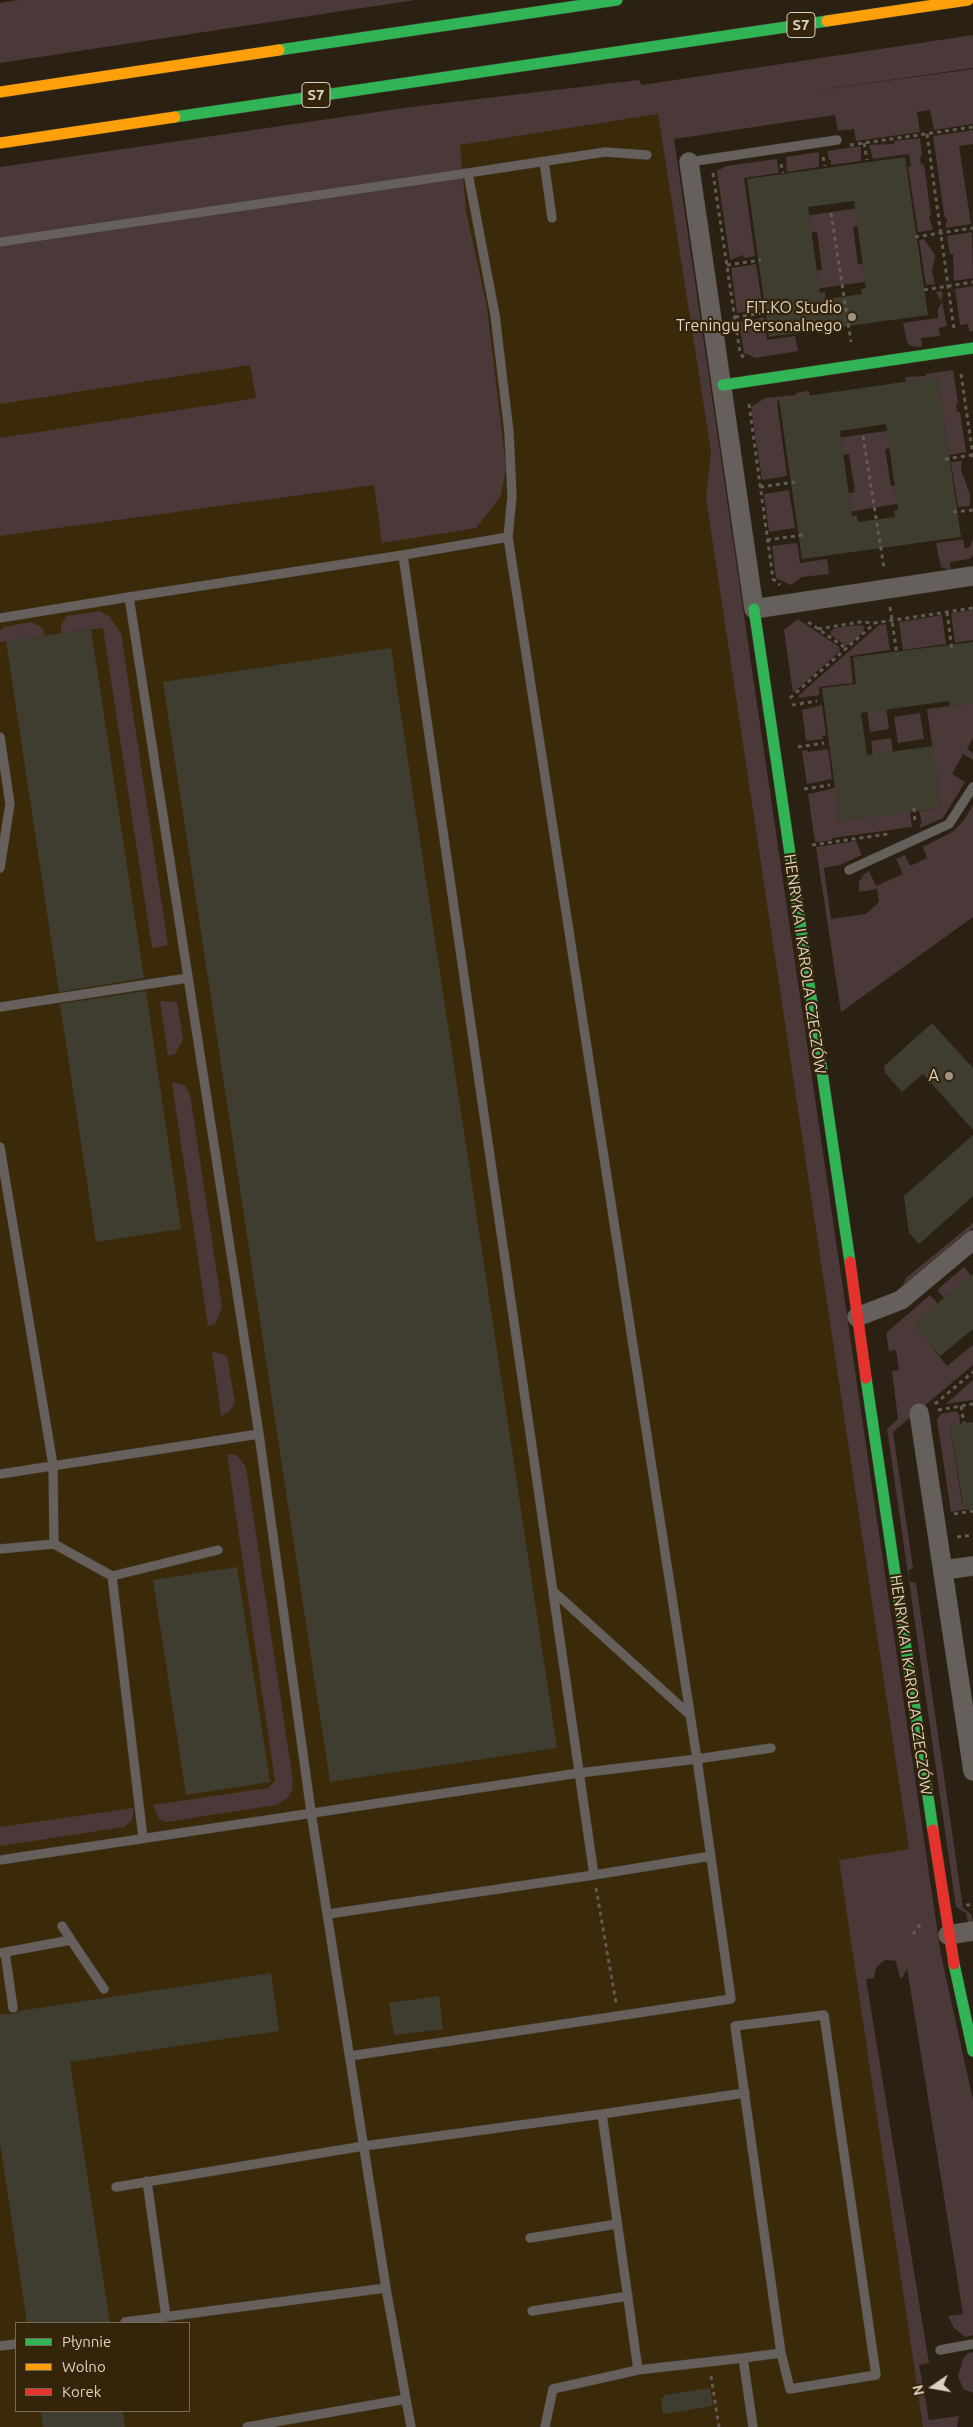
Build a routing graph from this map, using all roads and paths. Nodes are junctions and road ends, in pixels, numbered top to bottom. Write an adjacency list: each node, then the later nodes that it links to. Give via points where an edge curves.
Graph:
1 (617, 0): 3 (main road)
2 (968, 0): 7 (main road, S7)
3 (0, 92)
4 (973, 127): 5 (path)
5 (927, 134): 8 (path); 18 (path)
6 (837, 140): 8 (path, via 838,146); 10 (lane)
7 (0, 143)
8 (864, 143): 11 (path)
9 (647, 155): 12 (lane, via 605,152)
10 (711, 158): 13 (lane); 22 (path)
11 (867, 160)
12 (544, 161): 14 (lane); 16 (lane)
13 (688, 162): 33 (street)
14 (468, 173): 20 (lane); 43 (lane, via 495,315 509,432 512,496)
15 (830, 212): 29 (path)
16 (552, 218)
17 (973, 228): 18 (path)
18 (941, 233): 19 (path); 24 (path)
19 (914, 237)
20 (0, 242)
21 (761, 260): 22 (path)
22 (727, 265): 27 (path)
23 (973, 282): 24 (path)
24 (948, 286): 25 (path); 28 (path)
25 (924, 290)
26 (770, 312): 27 (path)
27 (735, 317): 31 (path, via 740,353)
28 (954, 332)
29 (852, 346)
30 (973, 348): 33 (main road)
31 (748, 361)
32 (960, 366): 36 (path)
33 (722, 385): 52 (street)
34 (752, 399): 39 (path, via 748,406)
35 (863, 436): 46 (path, via 886,568)
36 (973, 456): 37 (path)
37 (945, 459)
38 (795, 482): 39 (path)
39 (760, 487): 44 (path)
40 (973, 510): 41 (path)
41 (953, 512)
42 (803, 535): 44 (path)
43 (508, 537): 45 (lane); 101 (lane)
44 (768, 540): 48 (path, via 773,578)
45 (403, 555): 50 (lane); 100 (lane)
46 (875, 570)
47 (973, 576): 49 (street)
48 (784, 586)
49 (887, 589): 52 (street); 56 (path)
50 (129, 597): 54 (lane); 77 (lane)
51 (973, 608): 53 (path)
52 (754, 609): 81 (main road, HENRYKA I KAROLA CZECZÓW)
53 (946, 612): 56 (path); 60 (path)
54 (0, 618)
55 (806, 620): 58 (path)
56 (892, 620): 57 (path); 61 (path)
57 (875, 623): 58 (path, via 860,622); 59 (path)
58 (817, 629): 59 (path)
59 (847, 649): 62 (path)
60 (952, 650)
61 (897, 655)
62 (790, 698)
63 (818, 701): 64 (path)
64 (791, 706)
65 (0, 737): 75 (lane, via 10,804)
66 (824, 743): 67 (path)
67 (797, 747)
68 (830, 785): 70 (path)
69 (973, 786): 76 (lane, via 949,824)
70 (804, 789)
71 (914, 808): 72 (path)
72 (916, 830)
73 (897, 832): 74 (path)
74 (812, 845)
75 (0, 868)
76 (849, 870)
77 (188, 978): 78 (lane); 87 (lane)
78 (0, 1007)
79 (0, 1147): 88 (lane)
80 (973, 1240): 81 (street, via 901,1300)
81 (858, 1317): 116 (main road, HENRYKA I KAROLA CZECZÓW)
82 (973, 1372): 85 (path)
83 (973, 1404): 84 (path)
84 (961, 1406): 85 (path); 86 (path)
85 (928, 1410): 98 (street)
86 (964, 1423)
87 (258, 1434): 88 (lane); 106 (lane)
88 (53, 1466): 89 (lane); 94 (lane)
89 (0, 1474)
90 (973, 1510): 91 (path)
91 (948, 1514)
92 (973, 1535): 93 (path)
93 (952, 1538)
94 (54, 1544): 95 (lane); 99 (lane)
95 (0, 1549)
96 (218, 1550): 99 (lane)
97 (973, 1566): 98 (street)
98 (944, 1570): 104 (street)
99 (112, 1576): 107 (lane)
100 (553, 1591): 101 (lane); 105 (lane)
101 (690, 1715): 103 (lane)
102 (771, 1748): 103 (lane)
103 (697, 1759): 105 (lane); 108 (lane)
104 (973, 1771)
105 (579, 1773): 106 (lane); 110 (lane)
106 (310, 1812): 107 (lane); 111 (lane)
107 (143, 1838): 109 (lane)
108 (711, 1856): 110 (lane); 121 (lane, via 731,1999)
109 (0, 1860)
110 (594, 1875): 111 (lane); 121 (path)
111 (328, 1914): 123 (lane)
112 (924, 1919): 115 (path)
113 (62, 1926): 117 (lane)
114 (973, 1931): 116 (street)
115 (913, 1934)
116 (948, 1935): 122 (main road, HENRYKA I KAROLA CZECZÓW)
117 (71, 1940): 118 (lane); 119 (lane)
118 (2, 1952): 120 (lane)
119 (104, 1989)
120 (13, 2008)
121 (619, 2016): 123 (lane)
122 (973, 2051)
123 (350, 2056): 126 (lane)
124 (745, 2094): 125 (lane); 140 (lane); 140 (lane, via 736,2026 824,2014 876,2375 790,2389)
125 (602, 2114): 126 (lane); 129 (lane)
126 (364, 2146): 127 (lane); 131 (lane)
127 (147, 2182): 128 (lane); 134 (lane)
128 (116, 2187)
129 (617, 2224): 130 (lane); 132 (lane)
130 (530, 2238)
131 (386, 2288): 134 (lane); 144 (lane)
132 (628, 2296): 133 (lane); 142 (lane)
133 (532, 2312)
134 (166, 2317): 135 (lane)
135 (125, 2322)
136 (15, 2344): 138 (lane)
137 (973, 2344): 139 (lane)
138 (0, 2346)
139 (940, 2350)
140 (781, 2353): 141 (lane)
141 (743, 2358): 142 (lane); 149 (lane)
142 (638, 2370): 147 (lane, via 553,2389)
143 (710, 2376): 148 (path)
144 (406, 2399): 145 (lane); 146 (lane)
145 (247, 2427)
146 (411, 2427)
147 (545, 2427)
148 (719, 2427)
149 (753, 2427)

